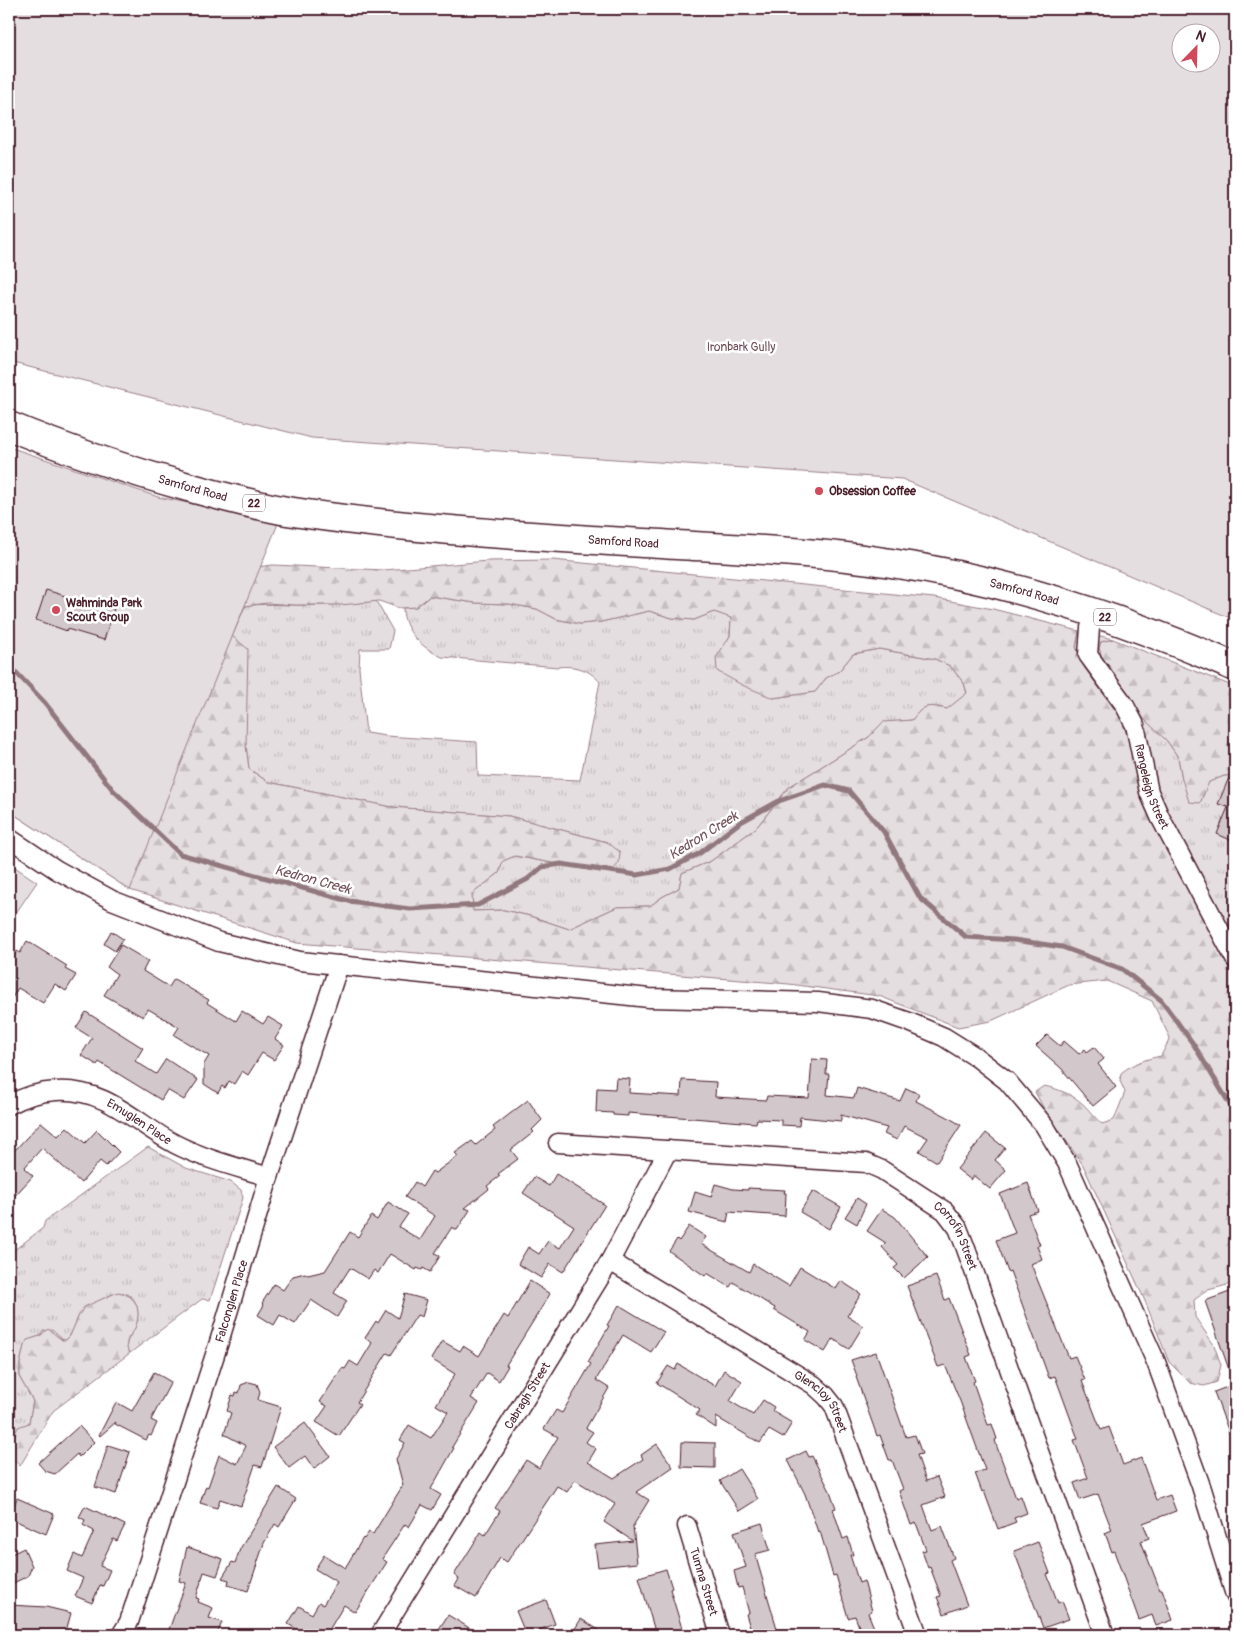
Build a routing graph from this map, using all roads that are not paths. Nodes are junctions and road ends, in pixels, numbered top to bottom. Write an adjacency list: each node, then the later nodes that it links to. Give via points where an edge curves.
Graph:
1 (9, 426): 2 (main road, Samford Road / 22, via 154,477 282,510 416,527 776,551 890,562 972,579)
2 (1094, 612): 3 (main road, Samford Road / 22); 5 (street, Rangeleigh Street, via 1088,654 1135,725 1149,792)
3 (1235, 666)
4 (9, 838): 6 (street, via 57,870 112,900 219,942 300,961)
5 (1235, 959)
6 (339, 964): 10 (street, Falconglen Place); 13 (street, via 649,998 818,1002 872,1009 944,1037 976,1057 1007,1081 1044,1125 1067,1163 1156,1362 1201,1486)
7 (9, 1105): 10 (street, Emuglen Place, via 40,1092 69,1090 93,1094 174,1143)
8 (558, 1143): 9 (street, Corrofin Street)
9 (668, 1150): 11 (street, Cabragh Street); 18 (street, Corrofin Street, via 866,1163 945,1211 958,1228 965,1246)
10 (269, 1177): 14 (street, Falconglen Place, via 129,1622)
11 (610, 1261): 15 (street, Cabragh Street); 17 (street, Glencloy Street, via 814,1385 826,1396 834,1406)
12 (687, 1526): 16 (street, Tumna Street)
13 (1235, 1595)
14 (121, 1635)
15 (380, 1635)
16 (720, 1635)
17 (918, 1635)
18 (1105, 1635)

